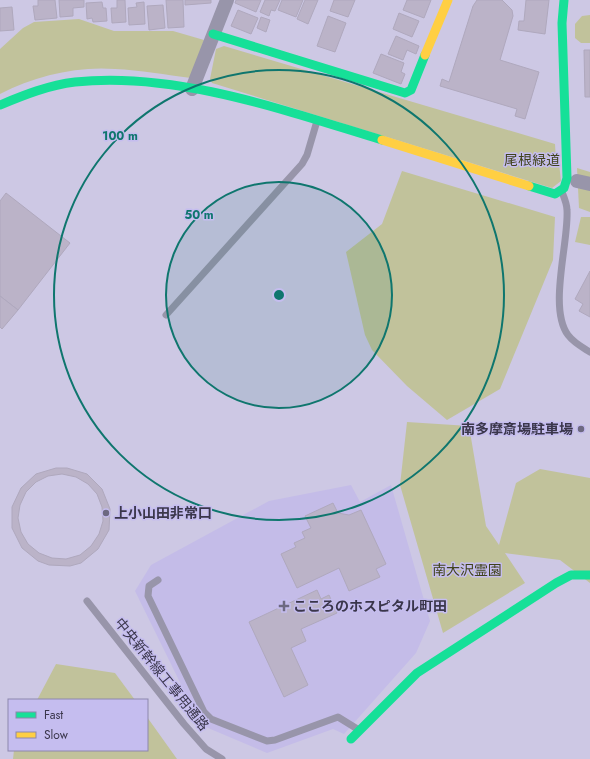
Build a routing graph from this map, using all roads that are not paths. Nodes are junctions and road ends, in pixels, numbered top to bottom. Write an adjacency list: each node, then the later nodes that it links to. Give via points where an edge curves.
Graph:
1 (227, 0): 4 (street)
2 (448, 0): 4 (street, via 411,90 406,93)
3 (564, 0): 8 (street, via 562,23 567,178)
4 (213, 34): 5 (street)
5 (192, 89): 6 (street, via 97,79 54,85); 7 (street, via 264,105)
6 (0, 105)
7 (317, 121): 8 (street, via 546,192 555,194); 9 (lane, via 302,164)
8 (562, 191): 10 (lane, via 567,208 560,302 562,320 567,334)
9 (166, 315)
10 (590, 352)
11 (590, 575): 14 (street, via 571,575 556,583 417,673)
12 (158, 580): 14 (lane, via 149,586 148,596 204,712 211,719 267,741 338,717)
13 (87, 601): 16 (lane, 中央新幹線工事用通路, via 184,724 206,748)
14 (361, 731): 15 (street)
15 (351, 739)
16 (222, 759)

